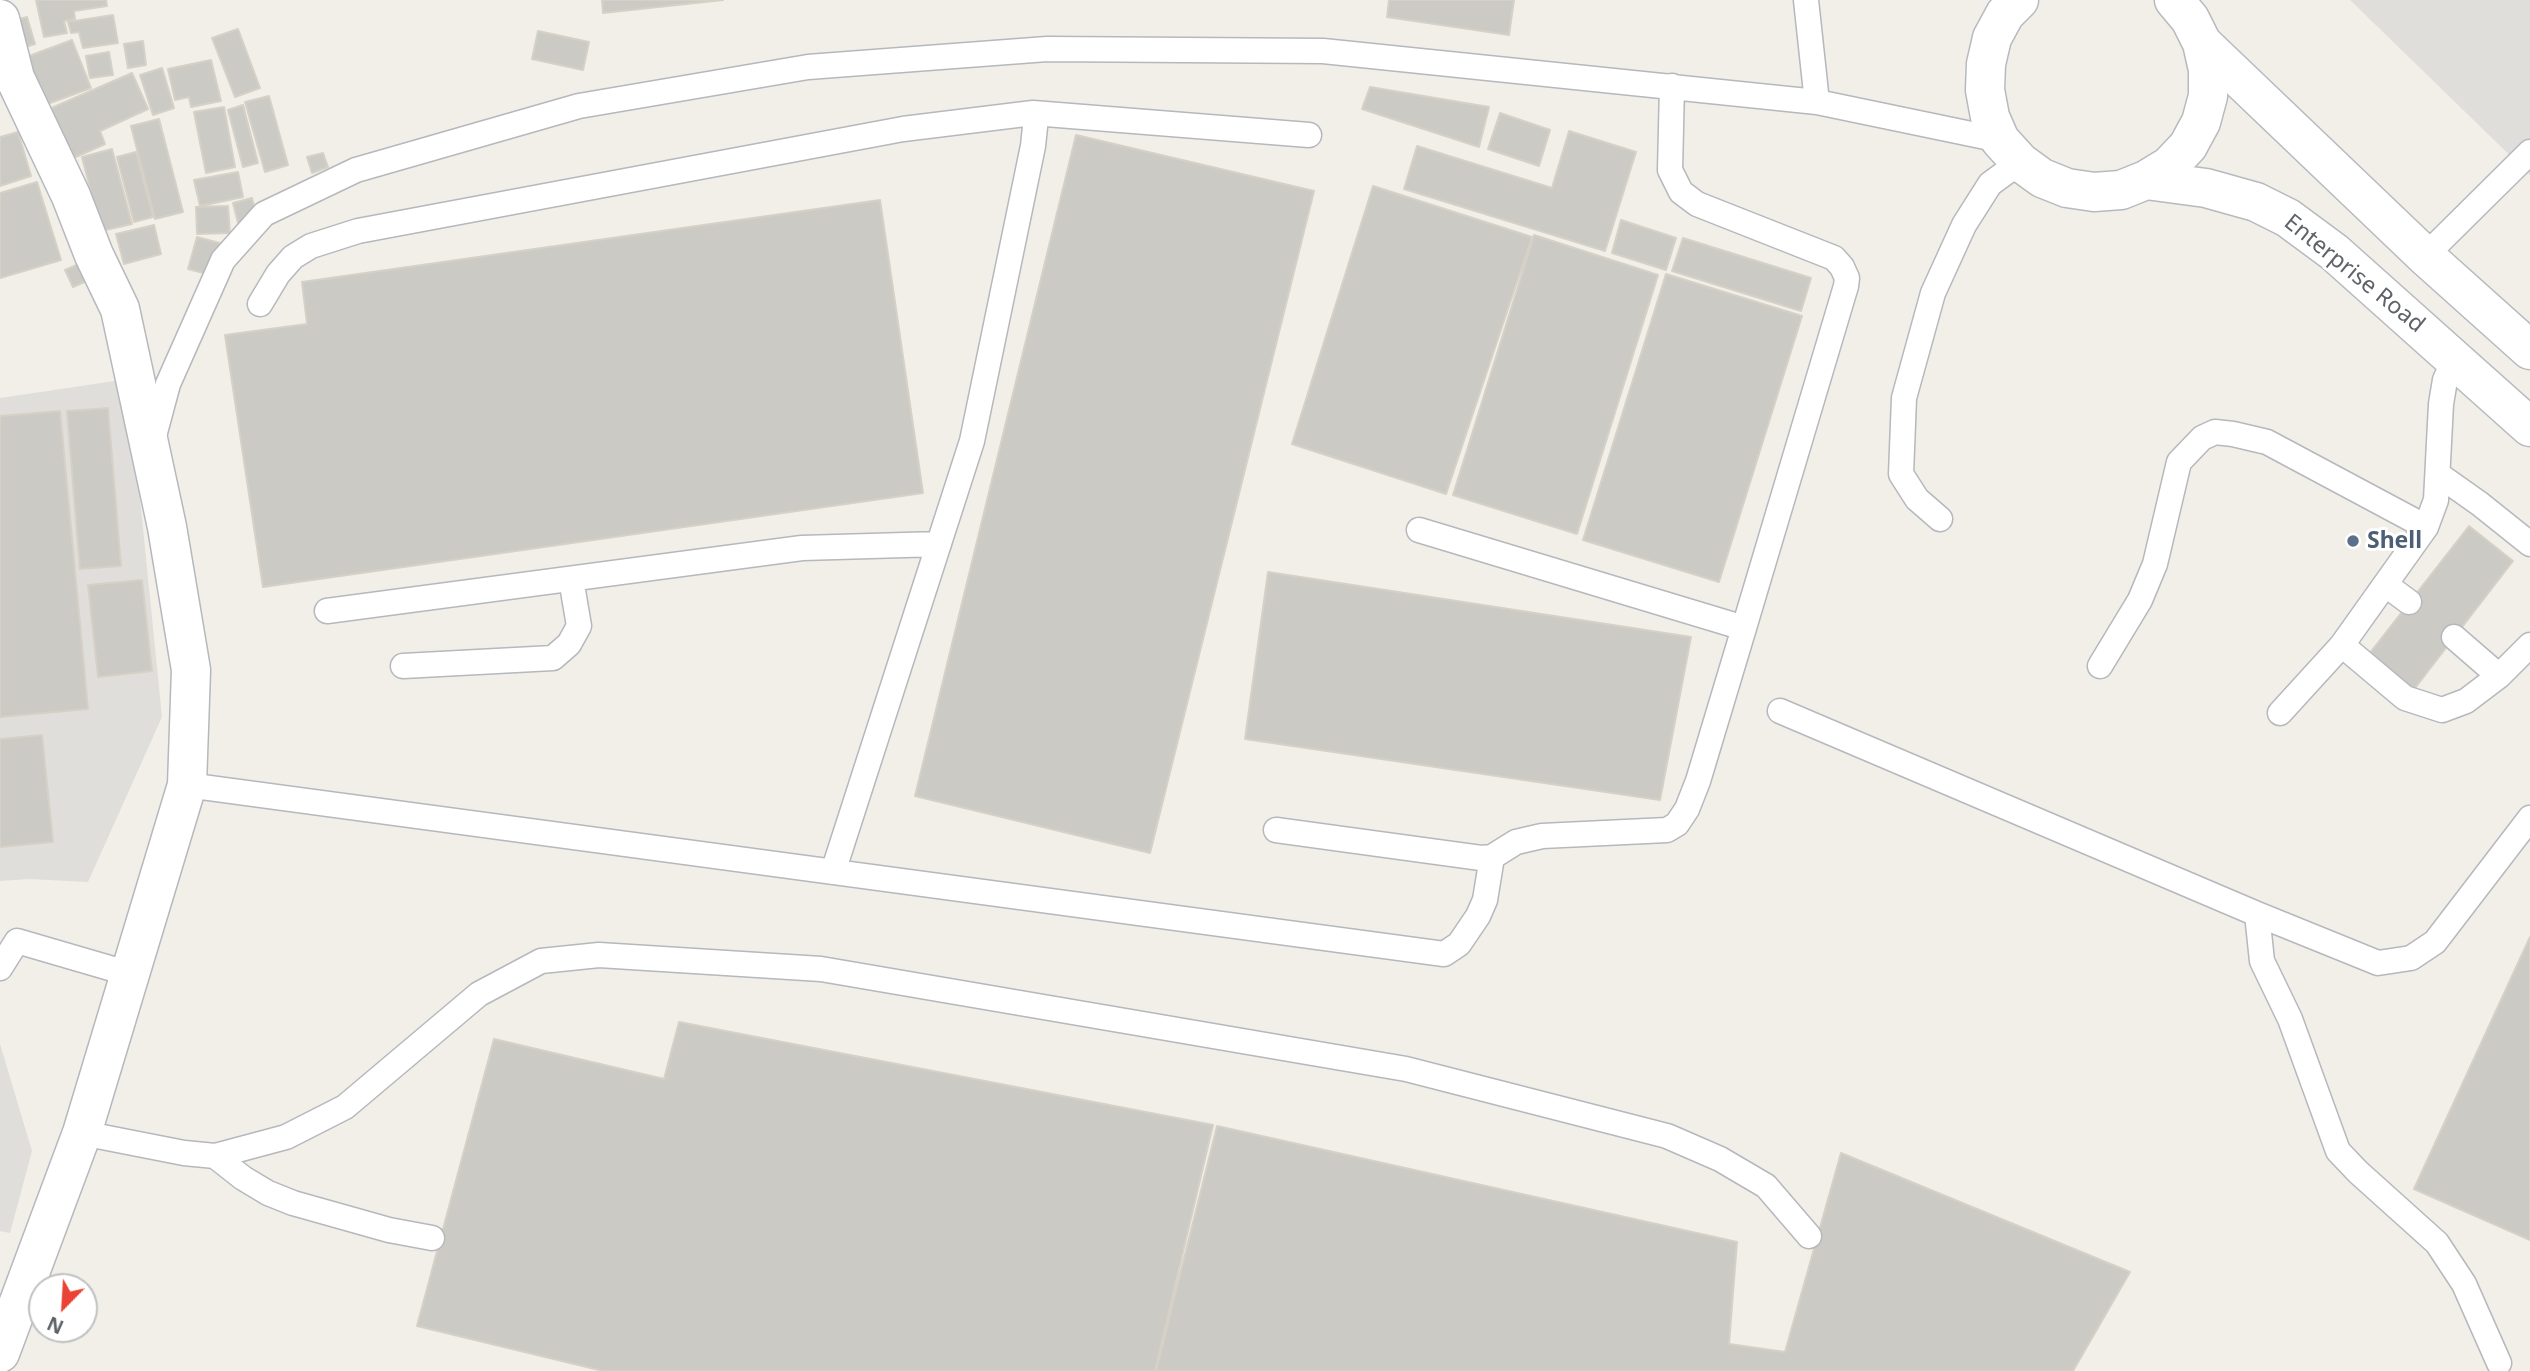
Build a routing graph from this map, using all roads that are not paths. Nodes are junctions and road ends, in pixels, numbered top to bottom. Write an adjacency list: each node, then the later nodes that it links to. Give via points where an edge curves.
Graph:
1 (1806, 0): 9 (lane)
2 (1987, 0): 6 (main road)
3 (2019, 0): 6 (main road)
4 (2174, 0): 7 (main road)
5 (0, 19): 20 (main road, via 15,78 120,309)
6 (1992, 38): 12 (main road, via 1985,90 1990,117)
7 (2202, 43): 14 (main road, via 2208,96 2201,122 2188,146 2169,166); 15 (main road)
8 (1672, 86): 9 (lane); 20 (lane, via 1323,51 1047,49 808,67 579,106 356,170 264,214 223,260 168,384); 31 (lane, via 1670,170 1681,192 1697,204 1835,258 1847,278)
9 (1817, 102): 12 (lane)
10 (1033, 113): 11 (lane); 16 (lane, via 903,128 358,231 311,246 293,257); 25 (lane, via 1033,146 977,419)
11 (1309, 135)
12 (2010, 151): 14 (main road, via 2042,178 2067,188 2121,190); 22 (lane, via 1964,225 1933,293 1904,398 1901,474 1917,499)
13 (2530, 152): 15 (lane)
14 (2146, 180): 18 (main road, Enterprise Road, via 2206,188 2256,202 2288,218 2334,252)
15 (2425, 256): 17 (main road)
16 (260, 304)
17 (2530, 350)
18 (2455, 359): 19 (main road, Enterprise Road); 21 (lane, via 2441,404)
19 (2530, 427)
20 (150, 450): 40 (main road, via 191,670)
21 (2439, 475): 23 (lane); 26 (lane)
22 (1940, 519)
23 (2426, 527): 28 (lane); 36 (lane, via 2267,442 2215,432 2202,438 2179,463 2155,564 2140,600)
24 (1419, 530): 31 (lane)
25 (939, 544): 27 (lane, via 802,548); 44 (lane)
26 (2530, 544)
27 (571, 579): 30 (lane); 35 (lane, via 579,626 553,658)
28 (2386, 585): 29 (lane); 33 (lane)
29 (2409, 602)
30 (327, 611)
31 (1744, 628): 43 (lane, via 1698,781 1677,824 1667,830 1542,835 1516,842)
32 (2454, 637): 37 (lane)
33 (2342, 645): 37 (lane, via 2405,698 2442,710 2466,701); 39 (lane)
34 (2530, 645): 37 (lane)
35 (403, 666)
36 (2100, 666)
37 (2499, 676)
38 (1780, 711): 45 (lane)
39 (2280, 713)
40 (187, 785): 44 (lane); 47 (main road)
41 (2530, 818): 45 (lane, via 2435,942 2411,958 2378,962)
42 (1276, 830): 43 (lane)
43 (1492, 857): 44 (lane, via 1478,916 1459,944 1444,954)
44 (833, 872)
45 (2257, 914): 53 (lane, via 2262,961 2290,1018 2338,1151 2437,1243 2464,1283)
46 (0, 968): 47 (lane, via 17,941)
47 (130, 974): 48 (main road)
48 (82, 1133): 49 (lane); 52 (main road)
49 (215, 1156): 50 (lane, via 286,1137 345,1107 480,994 541,961 599,955 821,969 1406,1069 1667,1136 1766,1186); 51 (lane, via 243,1178 293,1203)
50 (1809, 1236)
51 (432, 1238)
52 (0, 1353)
53 (2499, 1363)

